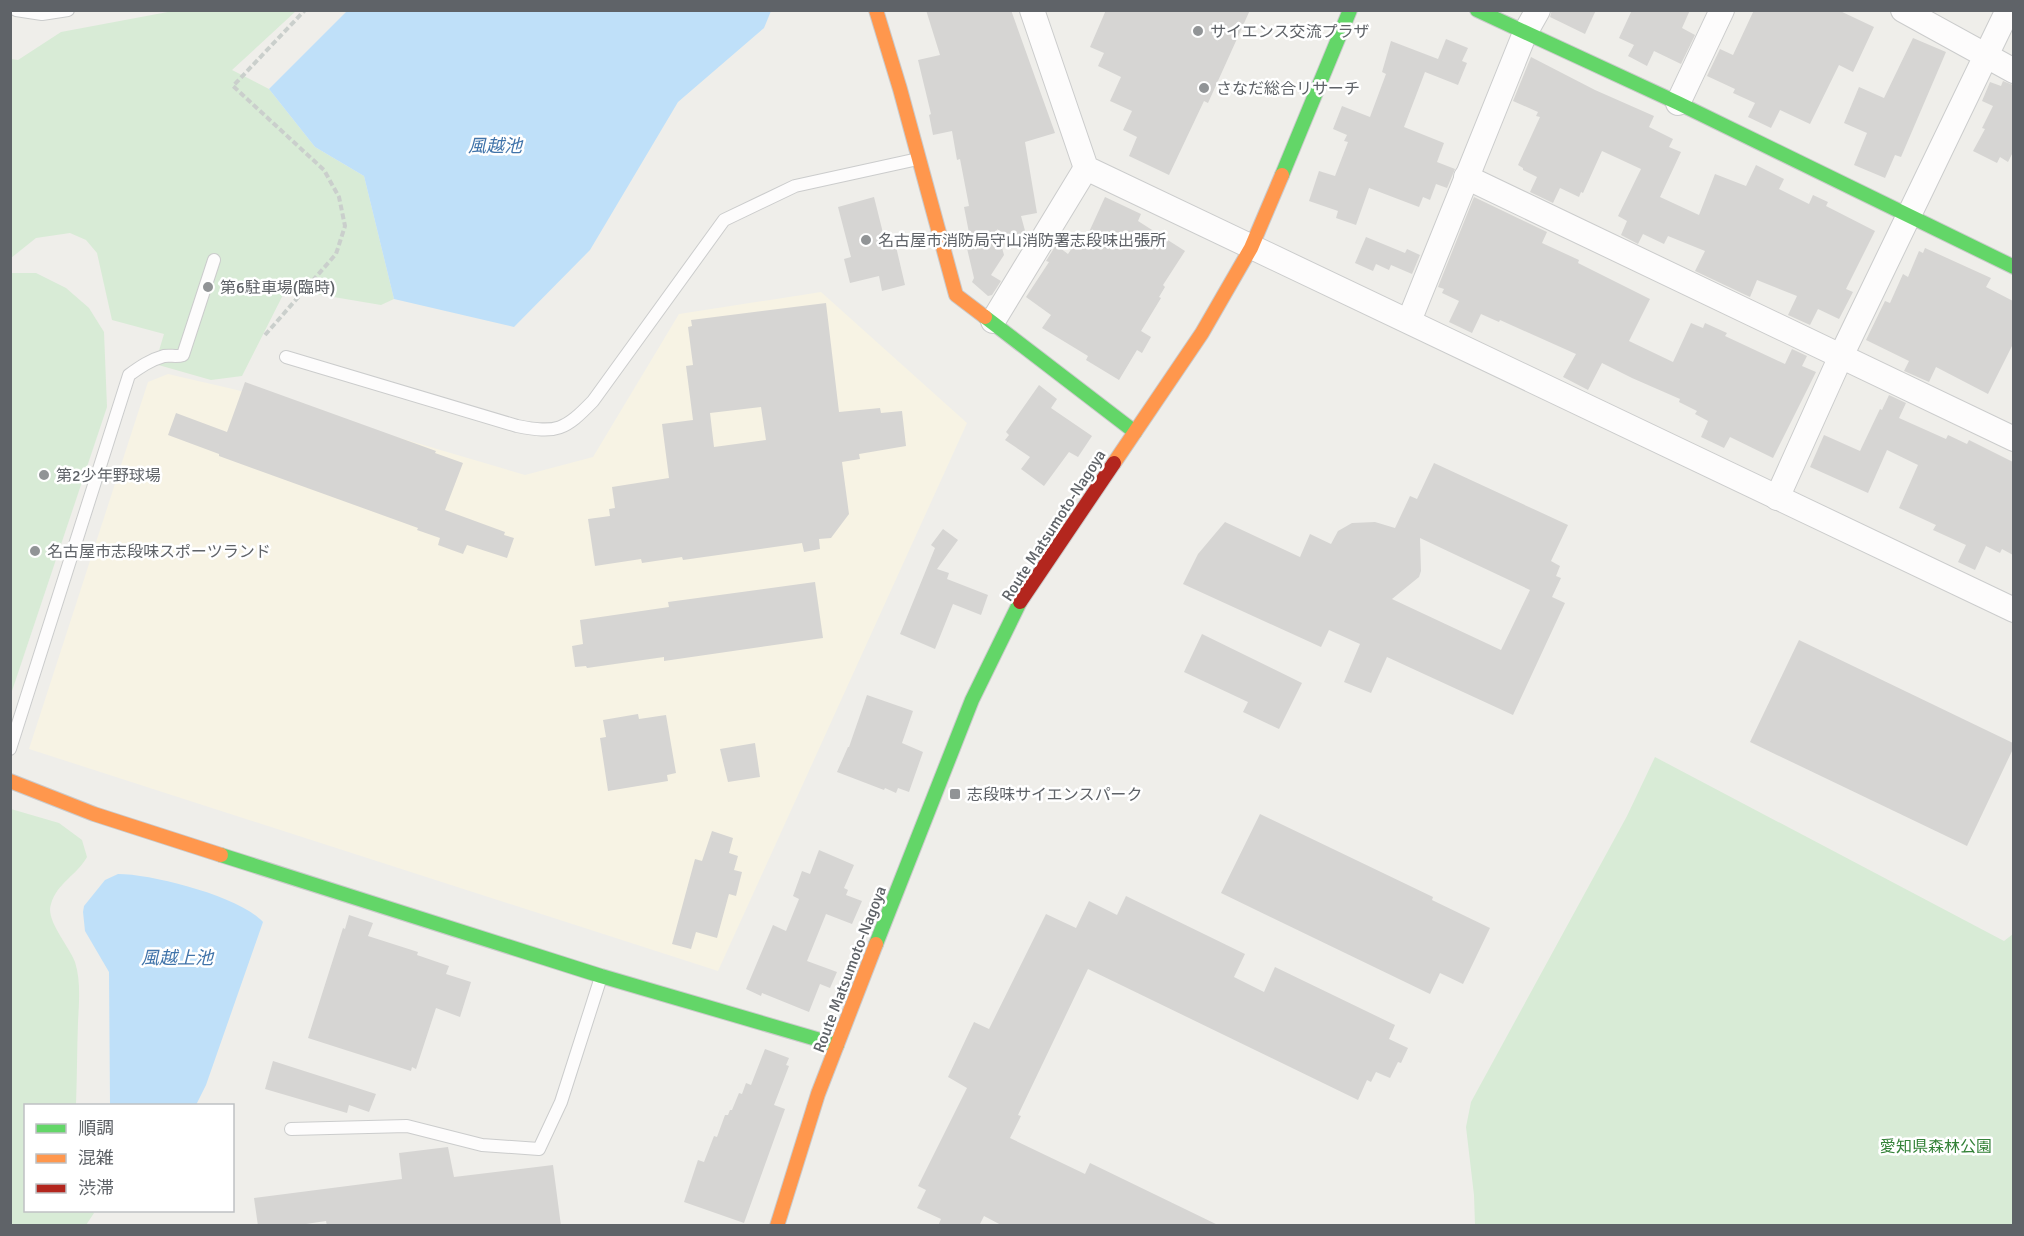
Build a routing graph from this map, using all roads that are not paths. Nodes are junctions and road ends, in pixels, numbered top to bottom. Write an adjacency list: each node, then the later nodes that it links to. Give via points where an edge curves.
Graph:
1 (16, 10): 2 (lane, via 42,14)
2 (68, 10)
3 (876, 10): 15 (street)
4 (1032, 10): 16 (street)
5 (1350, 10): 19 (street, Route Matsumoto-Nagoya)
6 (1477, 10): 11 (street)
7 (1538, 10): 11 (street)
8 (1722, 10): 14 (street)
9 (1903, 10): 12 (street)
10 (2008, 10): 12 (street)
11 (1525, 33): 14 (street); 17 (street)
12 (1988, 56): 13 (street); 18 (street)
13 (2013, 71)
14 (1678, 103): 18 (street)
15 (919, 159): 22 (street, via 956,295); 25 (lane, via 795,186 724,220 593,401 573,421 556,429 517,426)
16 (1086, 168): 19 (street); 22 (street)
17 (1466, 177): 23 (street); 24 (street)
18 (1909, 216): 21 (street); 24 (street)
19 (1251, 248): 23 (street); 26 (street, Route Matsumoto-Nagoya, via 1202,333)
20 (214, 260): 30 (lane, via 183,355 147,362 129,375)
21 (2013, 267)
22 (993, 321): 26 (street)
23 (1408, 321): 28 (street)
24 (1841, 356): 27 (street); 28 (street)
25 (286, 357)
26 (1135, 432): 33 (street, Route Matsumoto-Nagoya, via 1044,563 997,648 972,700)
27 (2013, 439)
28 (1777, 498): 29 (street)
29 (2013, 610)
30 (10, 748)
31 (10, 781): 32 (street, via 94,814)
32 (601, 976): 33 (street); 34 (lane, via 561,1102 539,1149 482,1145 407,1126)
33 (837, 1045): 35 (street, Route Matsumoto-Nagoya)
34 (291, 1129)
35 (777, 1226)

